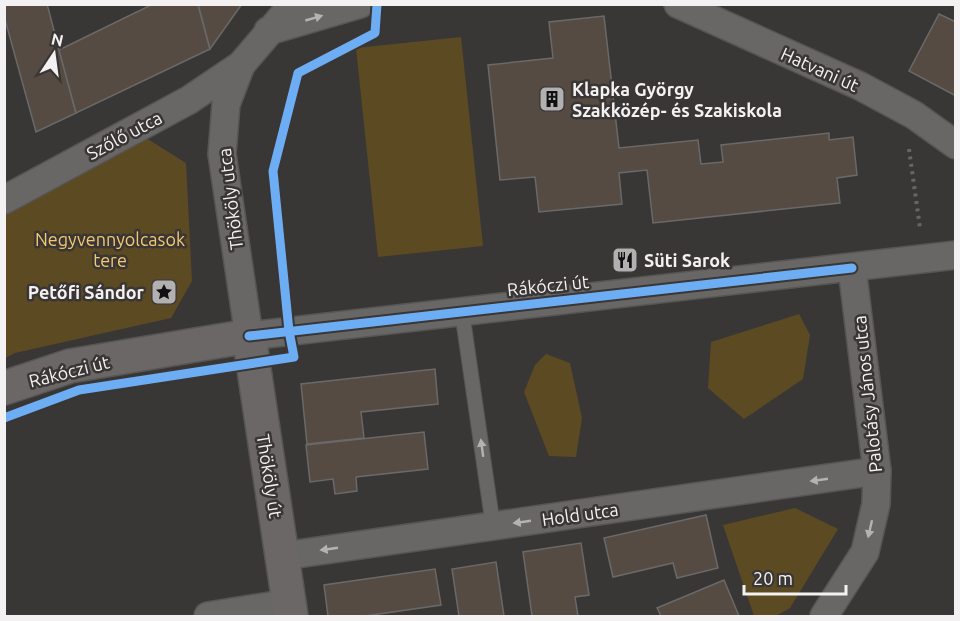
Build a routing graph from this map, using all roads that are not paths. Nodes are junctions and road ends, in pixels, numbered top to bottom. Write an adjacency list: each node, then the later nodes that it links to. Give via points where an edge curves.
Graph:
1 (292, 4): 4 (street)
2 (360, 4): 4 (street, one-way to 2)
3 (678, 4): 6 (street, Hatvani út, via 860,86)
4 (268, 31): 5 (street)
5 (241, 64): 7 (street, Szőlő utca, via 189,100); 11 (street, Thököly utca, via 226,104 222,154)
6 (956, 145)
7 (4, 200)
8 (956, 255): 9 (street, Rákóczi út)
9 (852, 268): 10 (street, Rákóczi út); 13 (street, Palotásy János utca)
10 (462, 312): 11 (street, Rákóczi út); 14 (lane, one-way to 10)
11 (249, 336): 12 (street, Rákóczi út, via 70,366); 15 (street, Thököly út)
12 (4, 388)
13 (877, 471): 14 (street, Hold utca, one-way to 14); 18 (street, Palotásy János utca, one-way to 18, via 876,504 865,552)
14 (493, 526): 15 (street, Hold utca, one-way to 15)
15 (283, 556): 16 (street, Thököly út)
16 (290, 610): 17 (street)
17 (208, 616)
18 (824, 616)

